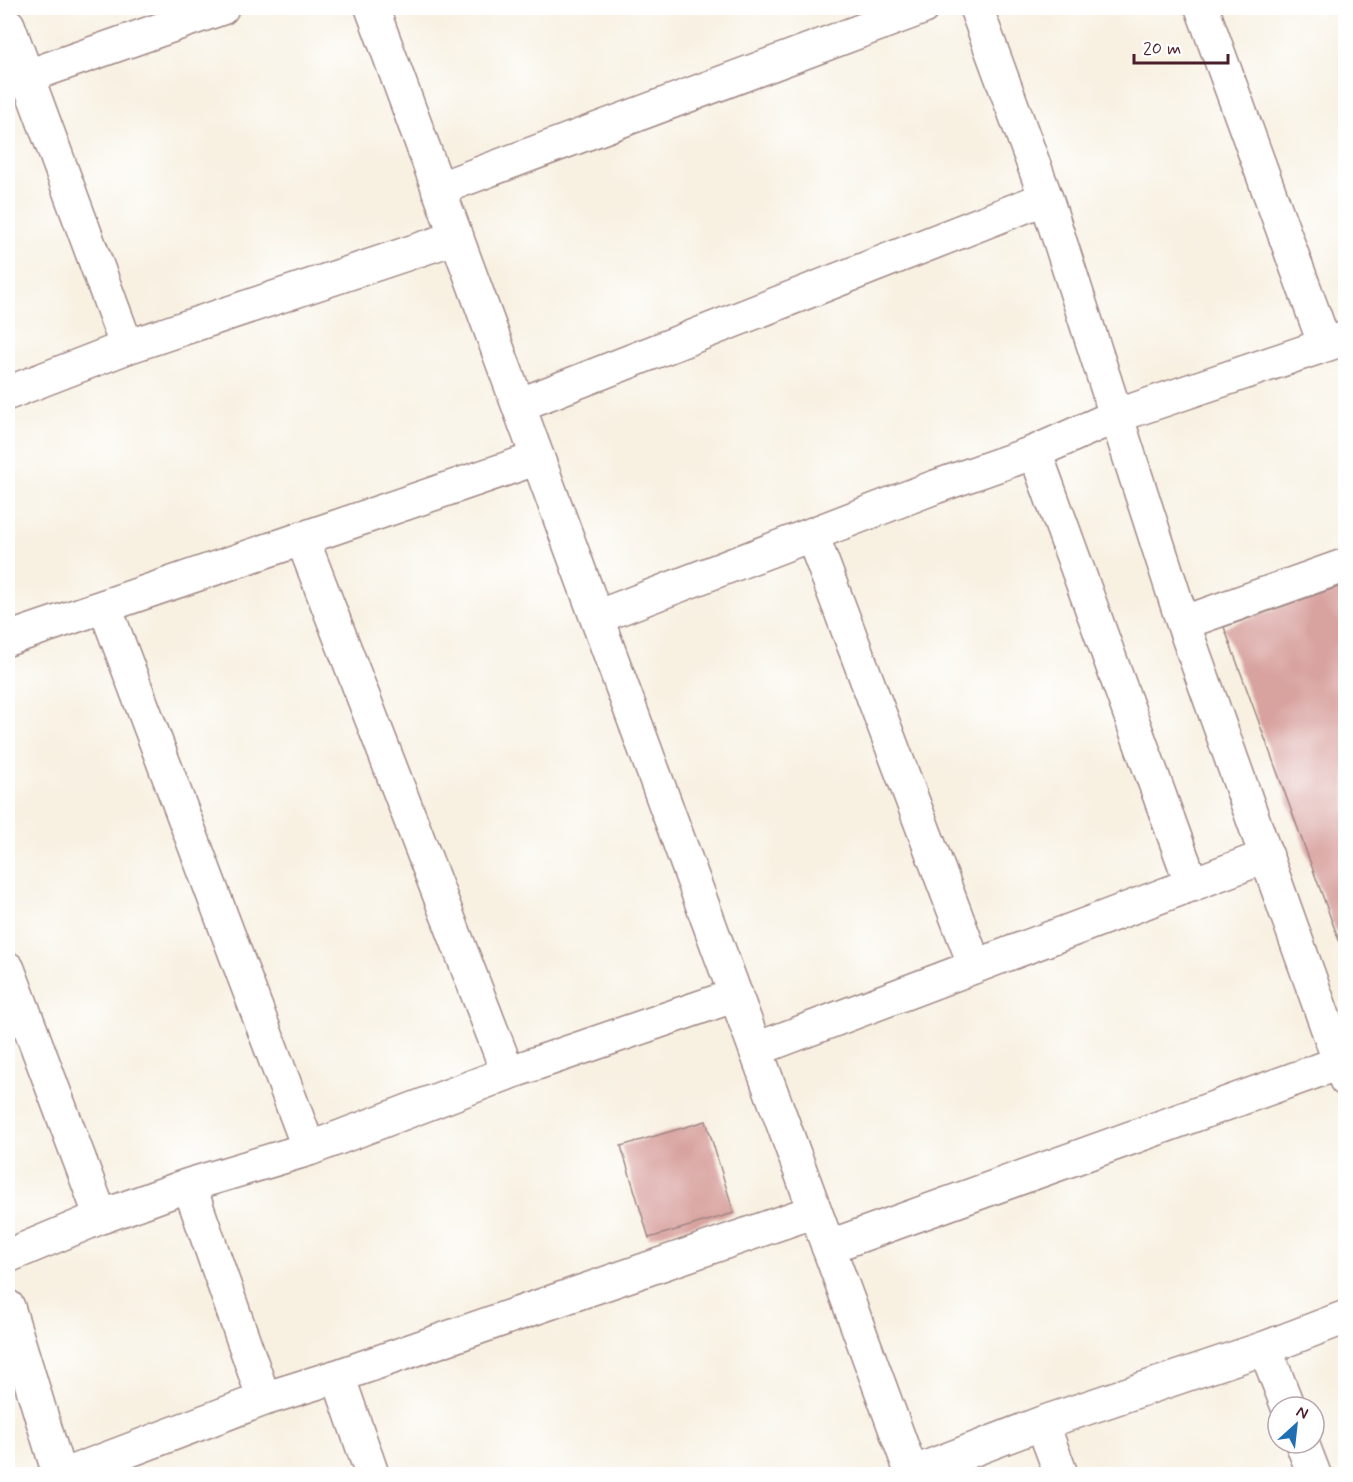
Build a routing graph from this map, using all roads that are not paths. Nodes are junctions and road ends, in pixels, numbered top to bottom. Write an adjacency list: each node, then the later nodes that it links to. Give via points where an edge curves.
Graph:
1 (222, 8): 7 (street)
2 (372, 8): 8 (street)
3 (922, 8): 8 (street)
4 (976, 8): 9 (street)
5 (1202, 8): 11 (street)
6 (8, 25): 7 (street)
7 (17, 80): 12 (street)
8 (438, 189): 10 (street)
9 (1046, 198): 14 (street); 15 (street)
10 (457, 237): 12 (street); 14 (street)
11 (1335, 342): 15 (street)
12 (127, 347): 13 (street)
13 (8, 393)
14 (519, 405): 17 (street)
15 (1116, 416): 16 (street); 23 (street)
16 (1035, 452): 18 (street); 26 (street)
17 (538, 458): 19 (street); 22 (street)
18 (812, 535): 22 (street); 27 (street)
19 (302, 538): 21 (street); 32 (street)
20 (1346, 565): 23 (street)
21 (105, 607): 24 (street); 33 (street)
22 (597, 617): 29 (street)
23 (1183, 623): 25 (street)
24 (8, 639)
25 (1267, 856): 26 (street); 31 (street)
26 (1192, 885): 27 (street)
27 (975, 966): 30 (street)
28 (8, 969): 36 (street)
29 (736, 994): 30 (street); 32 (street)
30 (757, 1049): 35 (street)
31 (1342, 1071): 37 (street)
32 (508, 1073): 33 (street)
33 (309, 1149): 34 (street)
34 (189, 1185): 36 (street); 44 (street)
35 (815, 1210): 37 (street); 42 (street)
36 (101, 1217): 38 (street)
37 (828, 1247): 50 (street)
38 (8, 1256)
39 (8, 1307): 47 (street)
40 (1346, 1317): 41 (street)
41 (1265, 1348): 43 (street); 45 (street)
42 (338, 1376): 44 (street); 49 (street)
43 (1283, 1395)
44 (264, 1399): 48 (street)
45 (1042, 1423): 50 (street); 51 (street)
46 (1307, 1455): 52 (street)
47 (59, 1474)
48 (67, 1474)
49 (372, 1474)
50 (911, 1474)
51 (1060, 1474)
52 (1314, 1474)

